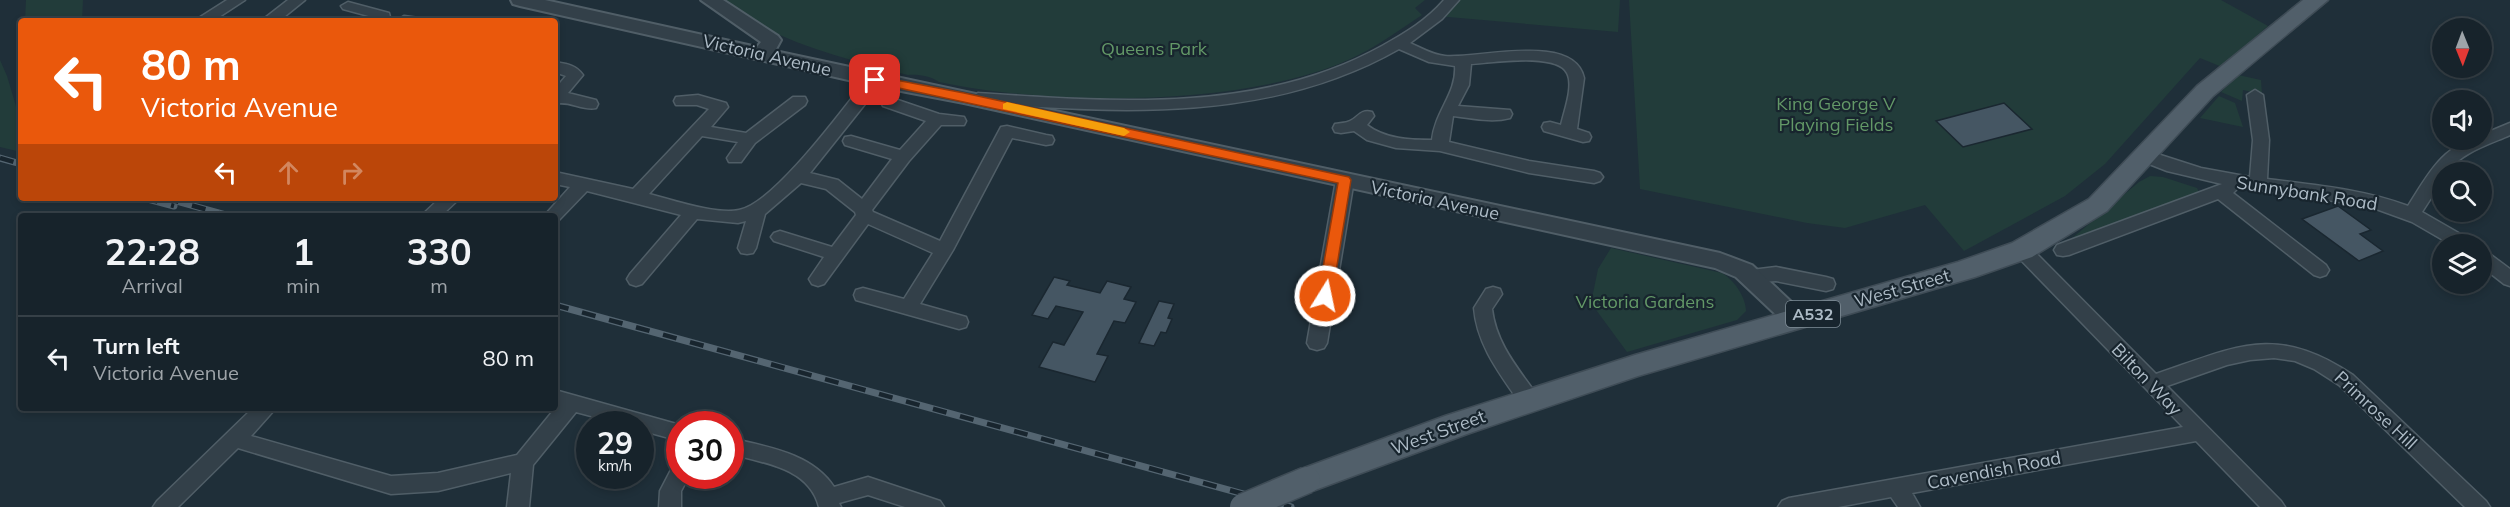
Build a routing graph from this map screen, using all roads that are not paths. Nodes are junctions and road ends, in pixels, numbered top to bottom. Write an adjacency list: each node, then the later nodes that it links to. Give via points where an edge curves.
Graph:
1 (238, 0): 8 (street)
2 (298, 0): 9 (street)
3 (520, 0): 12 (street, Victoria Avenue)
4 (710, 0): 12 (street, via 771,40)
5 (1452, 0): 11 (street, via 1429,24)
6 (2317, 0): 38 (main road, West Street / A532, via 2205,91)
7 (348, 6): 10 (street)
8 (207, 18)
9 (272, 18)
10 (384, 18)
11 (1399, 44): 13 (street, via 1432,58); 24 (street, via 1347,71 1285,89 1193,102)
12 (761, 54): 15 (street, Victoria Avenue)
13 (1463, 61): 25 (street, via 1463,82); 31 (street, via 1518,56 1559,59 1569,64 1576,80 1576,134)
14 (558, 67): 17 (street, via 574,75)
15 (875, 80): 18 (street, Victoria Avenue); 41 (street)
16 (2255, 95): 46 (street, via 2261,140)
17 (558, 97)
18 (964, 97): 24 (street); 29 (street, Victoria Avenue)
19 (558, 98): 23 (street)
20 (682, 100): 33 (street, via 698,99 720,107)
21 (799, 101): 34 (street)
22 (889, 102): 27 (street)
23 (590, 104)
24 (1095, 105): 29 (street)
25 (1448, 110): 26 (street); 37 (street)
26 (1504, 114)
27 (937, 119): 28 (street); 39 (street)
28 (958, 121)
29 (1083, 123): 44 (street, Victoria Avenue)
30 (1354, 123): 37 (street, via 1391,141)
31 (1550, 127)
32 (2510, 128): 55 (street, via 2446,162)
33 (699, 130): 34 (street); 48 (street)
34 (749, 139): 40 (street)
35 (1046, 140): 59 (street, via 1001,128)
36 (851, 141): 39 (street)
37 (1440, 146): 42 (street, via 1552,162)
38 (2145, 156): 47 (street, Sunnybank Road); 60 (main road, West Street / A532, via 2098,205)
39 (903, 157): 52 (street)
40 (735, 158)
41 (798, 176): 50 (street); 52 (street, via 832,184)
42 (1594, 177)
43 (558, 179): 45 (street)
44 (1345, 180): 65 (street, Victoria Avenue, via 1720,261 1738,267); 75 (street)
45 (583, 184): 48 (street); 54 (street)
46 (2258, 184): 47 (street, Sunnybank Road); 55 (street, Sunnybank Road, via 2367,200)
47 (2227, 187): 61 (street); 64 (street)
48 (638, 196): 51 (street)
49 (448, 201): 53 (street)
50 (757, 211): 51 (street, via 738,217); 58 (street)
51 (693, 212): 66 (street)
52 (864, 212): 59 (street); 62 (street)
53 (434, 213)
54 (556, 213)
55 (2411, 215): 56 (street, Sunnybank Road)
56 (2445, 234)
57 (780, 237): 62 (street)
58 (747, 248)
59 (944, 250): 72 (street)
60 (2022, 250): 74 (main road, West Street / A532); 76 (street, Bilton Way)
61 (2063, 250)
62 (835, 254): 67 (street)
63 (2492, 265): 68 (street)
64 (2320, 270)
65 (1751, 278): 69 (street, via 1776,274); 74 (street, via 1753,287)
66 (636, 279)
67 (818, 279)
68 (2510, 279)
69 (1826, 284)
70 (1493, 294): 77 (street, via 1483,308 1486,331)
71 (863, 296): 72 (street)
72 (908, 308): 73 (street)
73 (959, 322)
74 (1785, 322): 77 (main road, West Street / A532)
75 (1317, 342)
76 (2152, 383): 82 (street, Bilton Way); 97 (street, Primrose Hill, via 2261,349 2308,357 2351,385)
77 (1529, 400): 93 (main road, West Street / A532, bridge)
78 (563, 401): 81 (street)
79 (263, 411): 83 (street)
80 (556, 411): 85 (street)
81 (666, 429)
82 (2199, 432): 86 (street, Cavendish Road); 96 (street, Bilton Way)
83 (234, 439): 85 (street, via 391,485 438,482); 89 (street)
84 (744, 450): 88 (street, via 805,469 823,485)
85 (523, 462): 90 (street)
86 (1897, 488): 94 (street, Cavendish Road); 95 (street)
87 (671, 489): 91 (street)
88 (830, 502): 92 (street, via 868,486)
89 (164, 507)
90 (518, 507)
91 (670, 507)
92 (933, 507)
93 (1243, 507)
94 (1790, 507)
95 (1909, 507)
96 (2274, 507)
97 (2479, 507)

